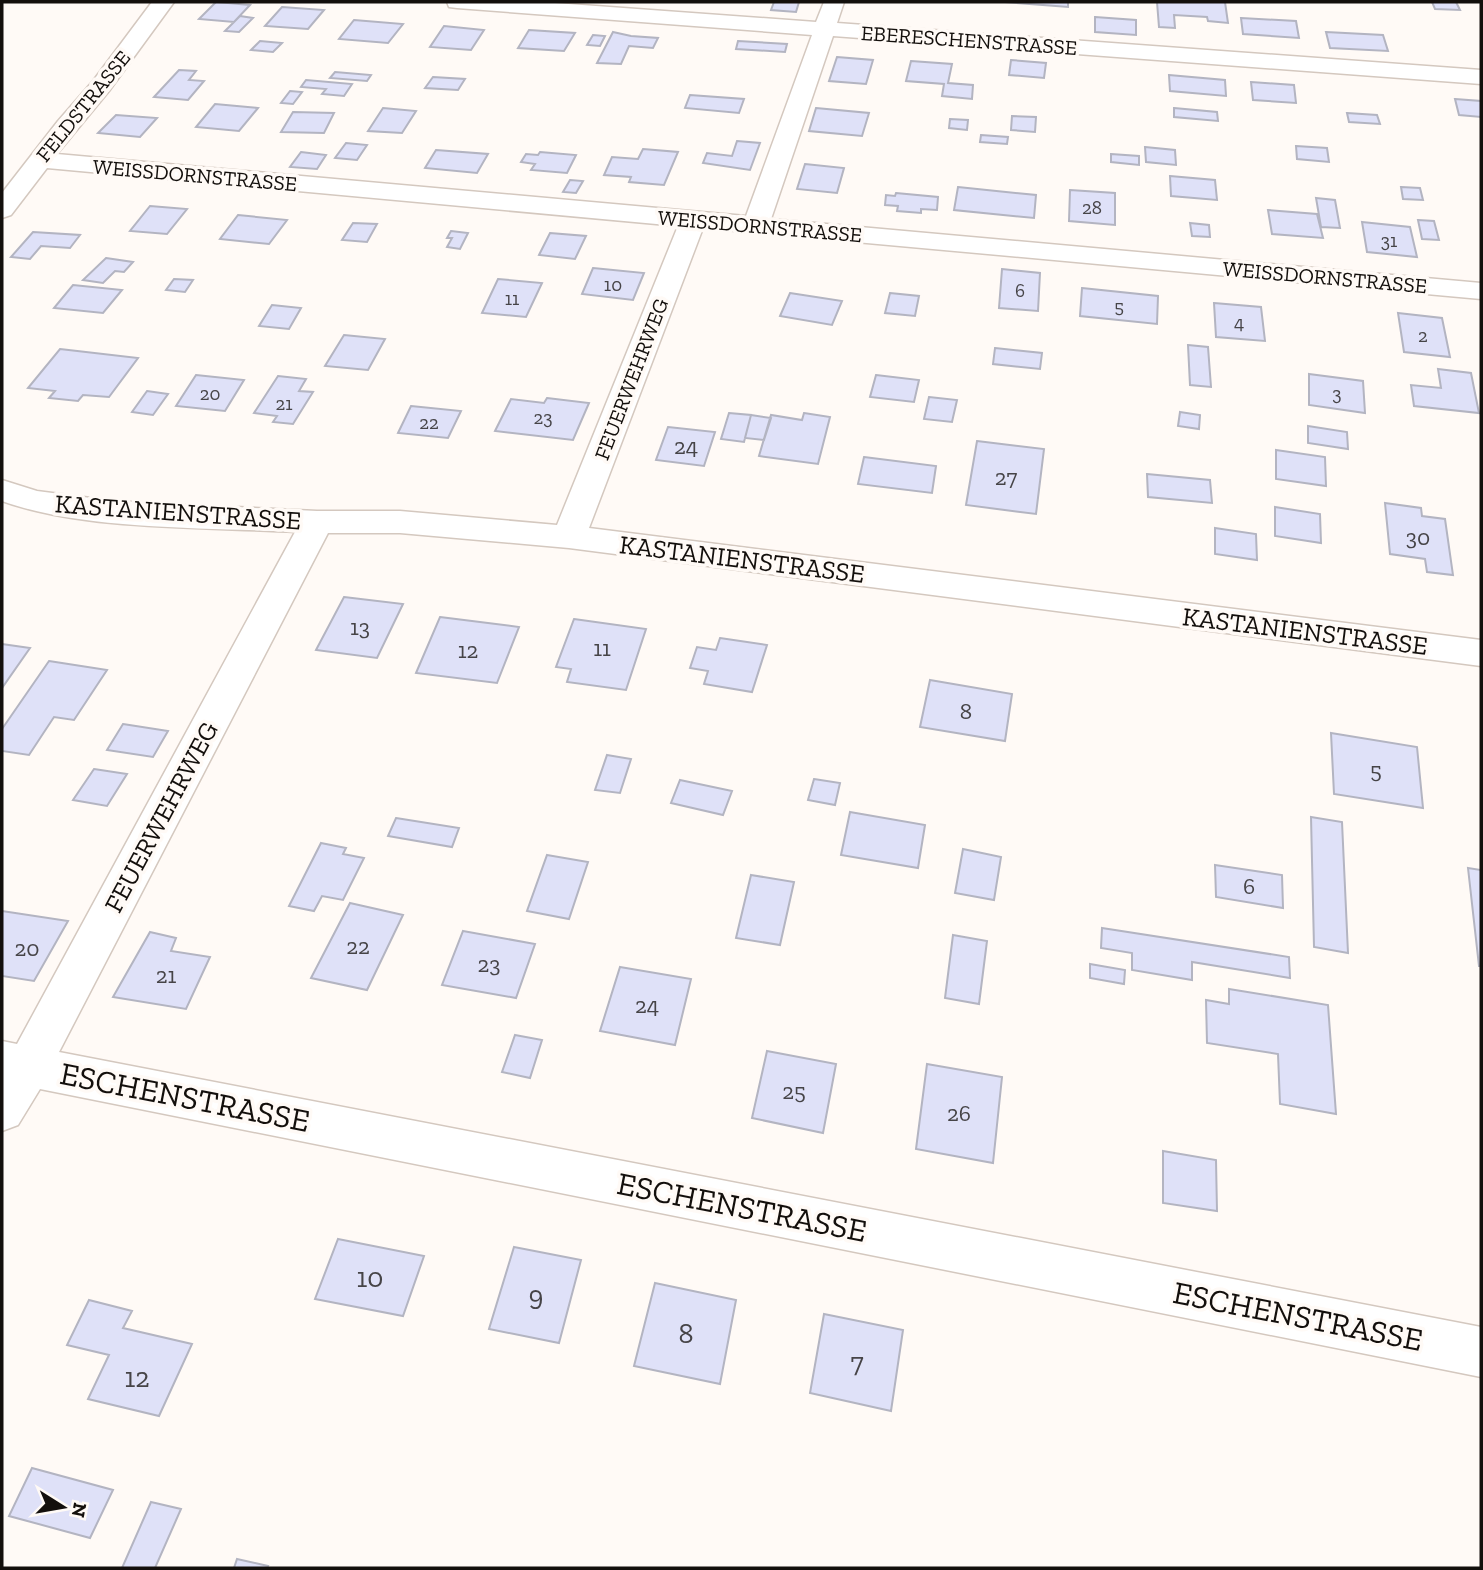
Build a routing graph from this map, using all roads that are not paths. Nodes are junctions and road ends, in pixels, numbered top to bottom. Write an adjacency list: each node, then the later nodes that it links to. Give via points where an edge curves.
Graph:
1 (163, 2): 6 (street, FELDSTRASSE)
2 (457, 2): 4 (street, EBERESCHENSTRASSE)
3 (834, 2): 4 (street)
4 (825, 29): 5 (street, EBERESCHENSTRASSE); 9 (street)
5 (1481, 77)
6 (39, 160): 7 (street, FELDSTRASSE); 8 (street, WEISSDORNSTRASSE)
7 (2, 210)
8 (693, 220): 9 (street, WEISSDORNSTRASSE); 13 (street, FEUERWEHRWEG)
9 (756, 225): 10 (street, WEISSDORNSTRASSE)
10 (1481, 291)
11 (2, 490): 12 (street, KASTANIENSTRASSE, via 33,501 114,512)
12 (317, 522): 13 (street, KASTANIENSTRASSE, via 400,522); 15 (street, FEUERWEHRWEG)
13 (569, 537): 14 (street, KASTANIENSTRASSE)
14 (1481, 653)
15 (15, 1064): 16 (street, FEUERWEHRWEG); 17 (street, ESCHENSTRASSE)
16 (2, 1110)
17 (1481, 1352)

